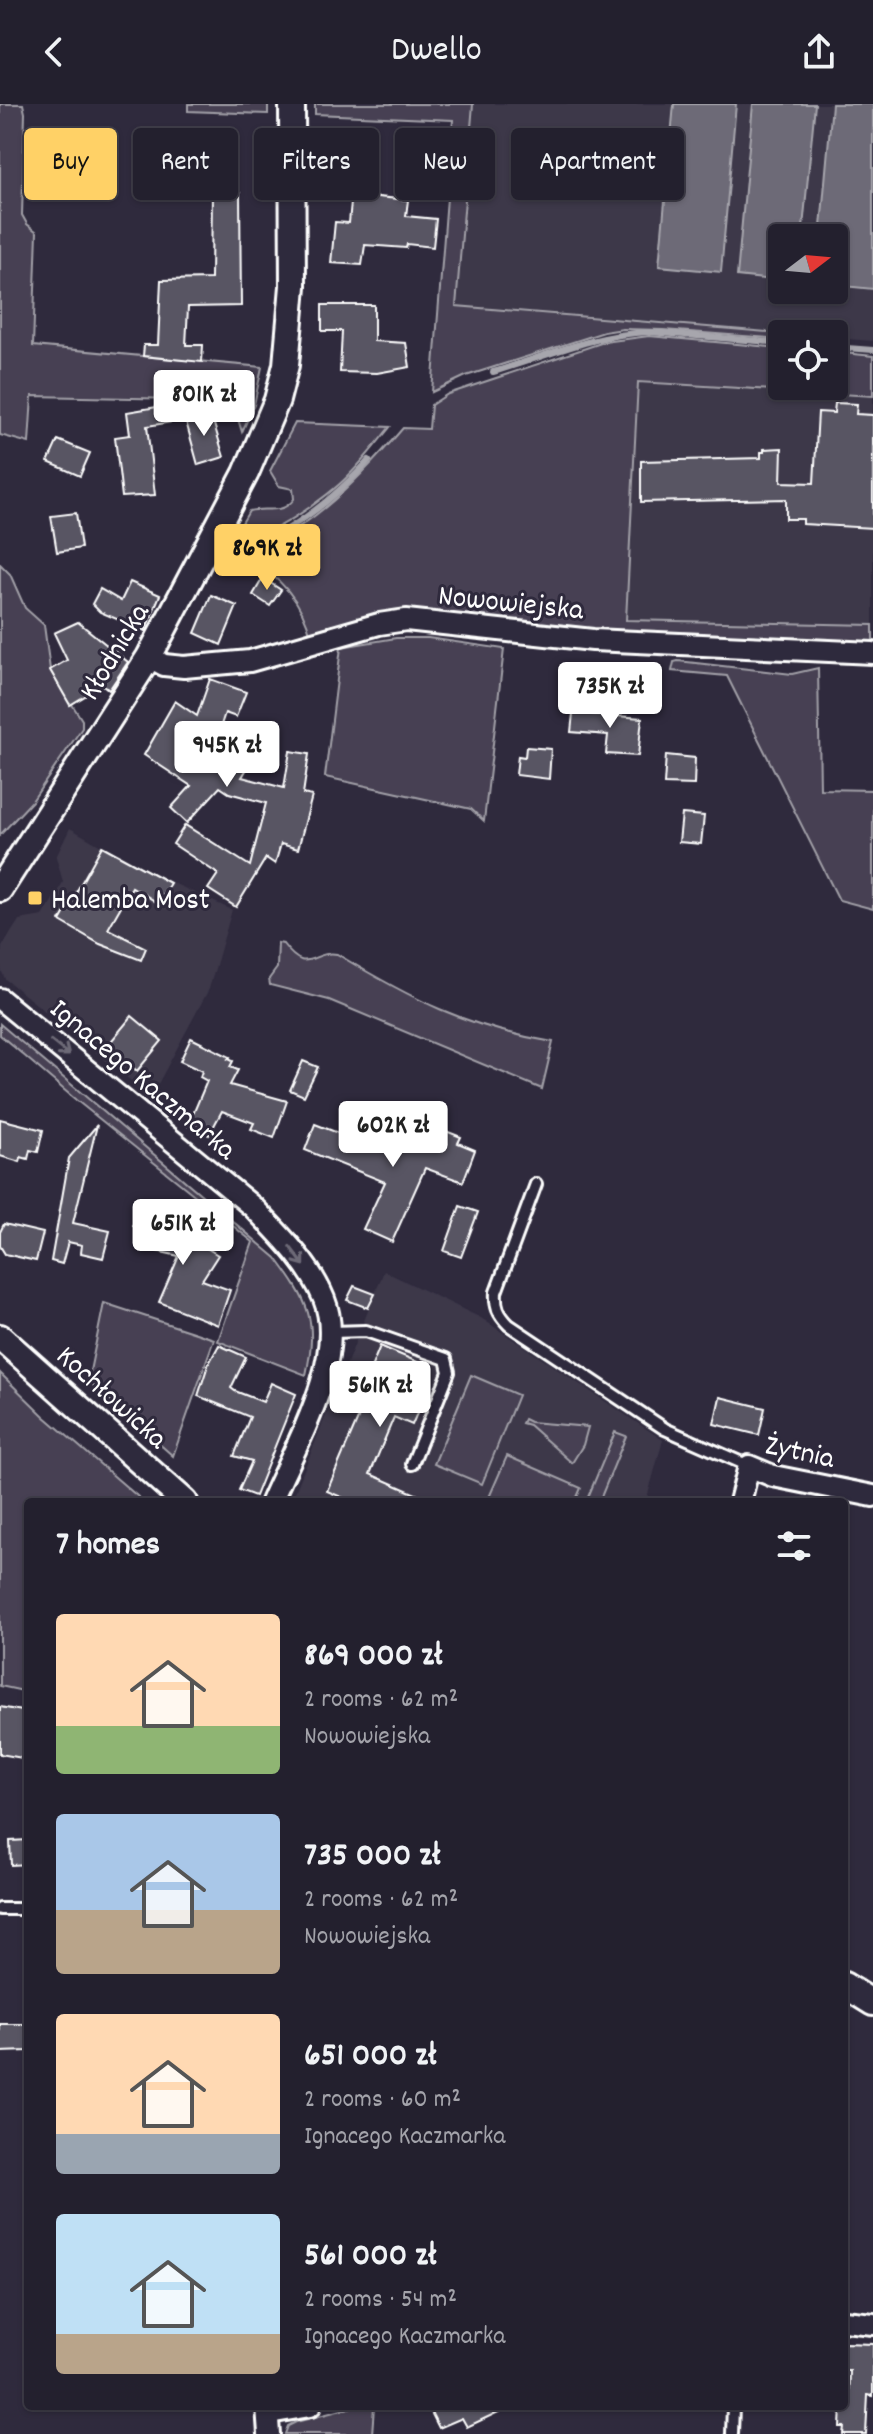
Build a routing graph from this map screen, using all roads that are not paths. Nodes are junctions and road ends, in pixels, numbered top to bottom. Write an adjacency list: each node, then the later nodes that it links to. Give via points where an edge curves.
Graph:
1 (292, 104): 3 (street, Kłodnicka, via 293,286 286,365 277,400 246,473)
2 (873, 653): 3 (street, Nowowiejska, via 593,640 406,620 250,661 184,667)
3 (149, 657): 4 (street, Kłodnicka)
4 (0, 889)
5 (0, 999): 7 (street, Ignacego Kaczmarka, one-way to 7, via 281,1235 316,1282)
6 (536, 1184): 10 (lane, via 496,1292 500,1316 665,1429)
7 (332, 1332): 9 (lane, via 366,1331 446,1359 449,1372); 13 (street, Ignacego Kaczmarka, via 315,1401)
8 (0, 1337): 12 (street, Kochłowicka)
9 (412, 1464)
10 (749, 1466): 11 (street, Żytnia, via 773,1476); 14 (street, Żytnia)
11 (873, 1496)
12 (181, 1498)
13 (273, 1498)
14 (741, 1498)
15 (0, 1909): 16 (lane)
16 (24, 1909)
17 (848, 1987): 18 (street)
18 (873, 2003)
19 (848, 2321): 20 (street)
20 (873, 2324)
21 (296, 2410): 23 (street)
22 (733, 2410): 24 (lane)
23 (268, 2418)
24 (732, 2434)

